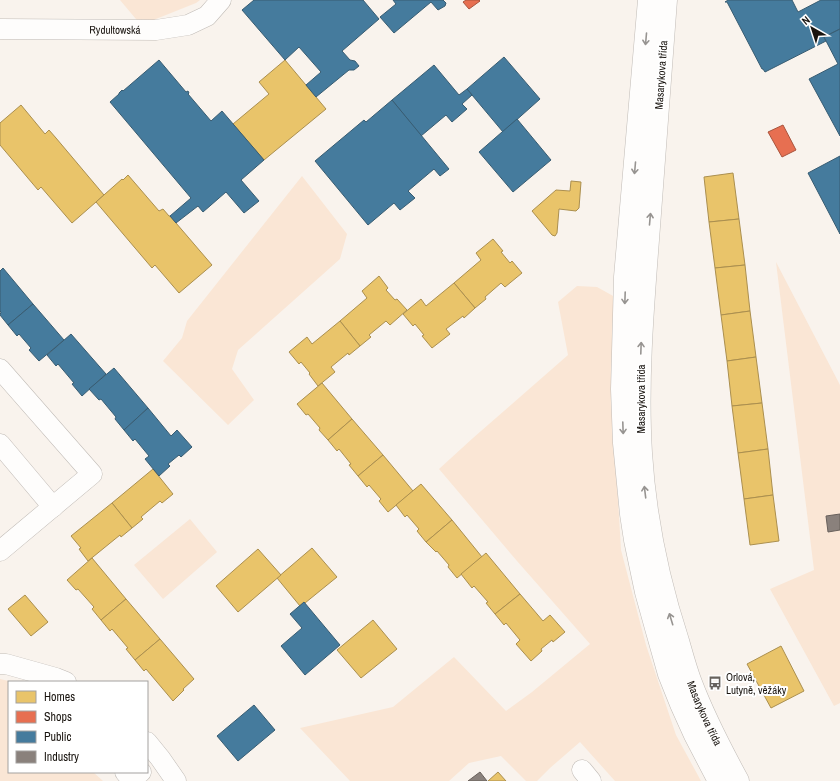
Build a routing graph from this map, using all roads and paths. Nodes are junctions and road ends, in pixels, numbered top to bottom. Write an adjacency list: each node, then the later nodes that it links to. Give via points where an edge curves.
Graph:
1 (221, 0): 4 (street, Rydultowská, via 207,16 188,25 156,30)
2 (649, 0): 14 (street, Masarykova třída, one-way to 14, via 626,277 622,389 625,450 635,540 646,592 669,674 695,735)
3 (666, 0): 15 (street, Masarykova třída, one-way to 3, via 692,684 668,609 655,557 642,467 641,345)
4 (0, 29)
5 (0, 369): 7 (street, via 92,474)
6 (0, 444): 7 (street)
7 (53, 507): 8 (street)
8 (0, 551)
9 (0, 664): 10 (street)
10 (64, 681)
11 (148, 745): 12 (street)
12 (154, 763): 13 (street)
13 (176, 781)
14 (719, 781)
15 (738, 781)

